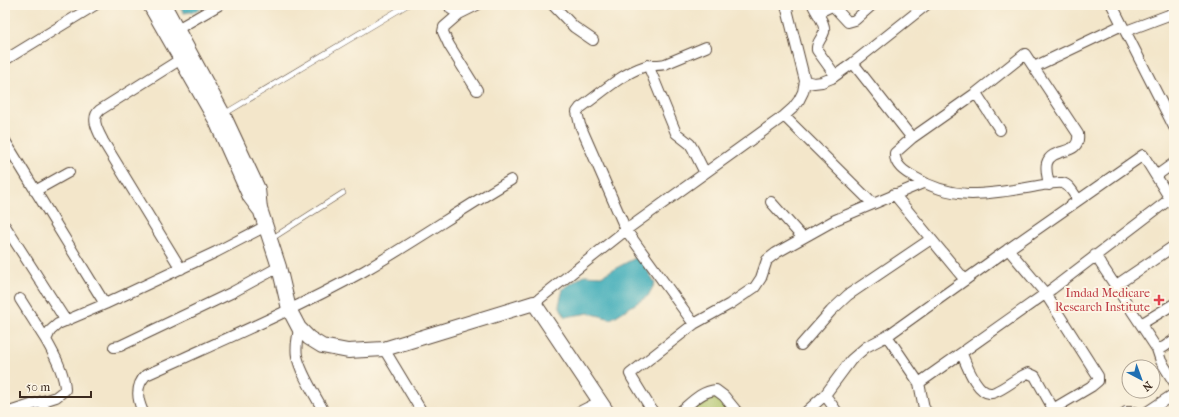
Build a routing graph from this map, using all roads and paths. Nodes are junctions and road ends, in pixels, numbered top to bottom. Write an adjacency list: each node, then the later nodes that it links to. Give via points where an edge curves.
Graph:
1 (95, 5): 21 (street)
2 (150, 5): 17 (main road)
3 (164, 5): 17 (main road)
4 (219, 5): 17 (street)
5 (407, 5): 29 (lane)
6 (449, 5): 15 (street)
7 (477, 5): 15 (street)
8 (553, 5): 18 (street, via 574,27)
9 (786, 5): 26 (street)
10 (872, 5): 13 (street, via 855,20 848,22 832,6)
11 (926, 5): 22 (street)
12 (1112, 5): 16 (street)
13 (815, 9): 25 (street, via 824,28 817,50)
14 (1174, 13): 16 (street)
15 (460, 14): 27 (street, via 444,27 443,32)
16 (1124, 28): 24 (street); 31 (street)
17 (172, 32): 20 (main road); 29 (main road)
18 (593, 40)
19 (706, 48): 23 (street, via 660,66)
20 (181, 59): 49 (main road, via 215,119 250,197); 59 (street, via 97,112 95,117 102,141)
21 (5, 60)
22 (852, 63): 25 (street); 33 (street)
23 (648, 65): 37 (street, via 676,133 690,144); 51 (street, via 619,80 577,112)
24 (1034, 67): 28 (street, via 1025,54); 41 (street, via 1075,128 1079,141 1076,146 1050,157 1046,169)
25 (835, 75): 26 (street, via 822,82)
26 (805, 81): 30 (street, via 803,92 793,108)
27 (477, 90)
28 (976, 93): 32 (street); 33 (street)
29 (223, 114): 49 (main road, via 258,189)
30 (784, 116): 37 (street); 48 (street)
31 (1174, 128)
32 (1000, 130)
33 (912, 138): 40 (street, via 895,153 894,158 903,171)
34 (5, 141): 42 (street)
35 (1174, 162): 38 (street)
36 (69, 172): 42 (street)
37 (705, 173): 51 (street)
38 (1156, 176): 45 (street, via 1142,155); 47 (street)
39 (511, 180): 67 (street, via 372,266)
40 (923, 183): 41 (street, via 965,195); 44 (street)
41 (1049, 185): 45 (street, via 1067,184)
42 (35, 191): 64 (street)
43 (343, 193): 52 (lane)
44 (894, 194): 48 (street); 54 (street)
45 (1078, 200): 56 (street)
46 (771, 202): 53 (street)
47 (1172, 202): 57 (street)
48 (872, 203): 53 (street)
49 (260, 209): 52 (main road)
50 (5, 226): 68 (street)
51 (626, 230): 65 (street); 69 (street)
52 (268, 233): 58 (main road); 59 (street)
53 (802, 238): 69 (street, via 767,260 761,278 755,286 730,304)
54 (931, 239): 60 (street); 75 (street, via 848,296)
55 (1174, 246): 61 (street)
56 (1008, 249): 60 (street); 62 (street)
57 (1095, 255): 61 (street); 62 (street)
58 (279, 267): 67 (main road); 76 (street, via 232,293)
59 (180, 269): 64 (street)
60 (965, 280): 72 (street)
61 (1116, 286): 70 (street)
62 (1045, 293): 79 (street); 86 (street, via 1098,376 1098,381 1092,386)
63 (20, 299): 73 (street)
64 (105, 304): 68 (street)
65 (534, 304): 77 (main road); 85 (main road)
66 (1174, 304): 70 (street)
67 (289, 309): 71 (main road); 89 (street, via 146,375 138,390)
68 (66, 321): 73 (street, via 50,331)
69 (694, 324): 93 (street, via 630,374)
70 (1141, 324): 78 (street)
71 (299, 328): 77 (main road, via 322,346 348,351); 90 (street, via 297,355)
72 (887, 336): 81 (street); 83 (street, via 866,347 851,360)
73 (46, 340): 84 (street, via 65,384 65,390 56,397)
74 (1174, 340): 78 (street)
75 (801, 345)
76 (114, 347)
77 (384, 349): 91 (street)
78 (1157, 349): 80 (street, via 1161,362)
79 (962, 354): 81 (street); 86 (street, via 975,381 988,394 1028,373 1035,376)
80 (1174, 382)
81 (919, 383): 98 (street)
82 (1174, 394): 101 (street)
83 (825, 395): 96 (street); 97 (street)
84 (42, 401): 87 (street); 88 (street)
85 (603, 407): 92 (street)
86 (1054, 410)
87 (12, 412)
88 (47, 412)
89 (143, 412)
90 (324, 412)
91 (422, 412)
92 (579, 412)
93 (654, 412)
94 (680, 412): 95 (street, via 699,396 709,390 716,390)
95 (737, 412)
96 (806, 412)
97 (837, 412)
98 (927, 412)
99 (1126, 412): 100 (street)
100 (1134, 412)
101 (1147, 412)

